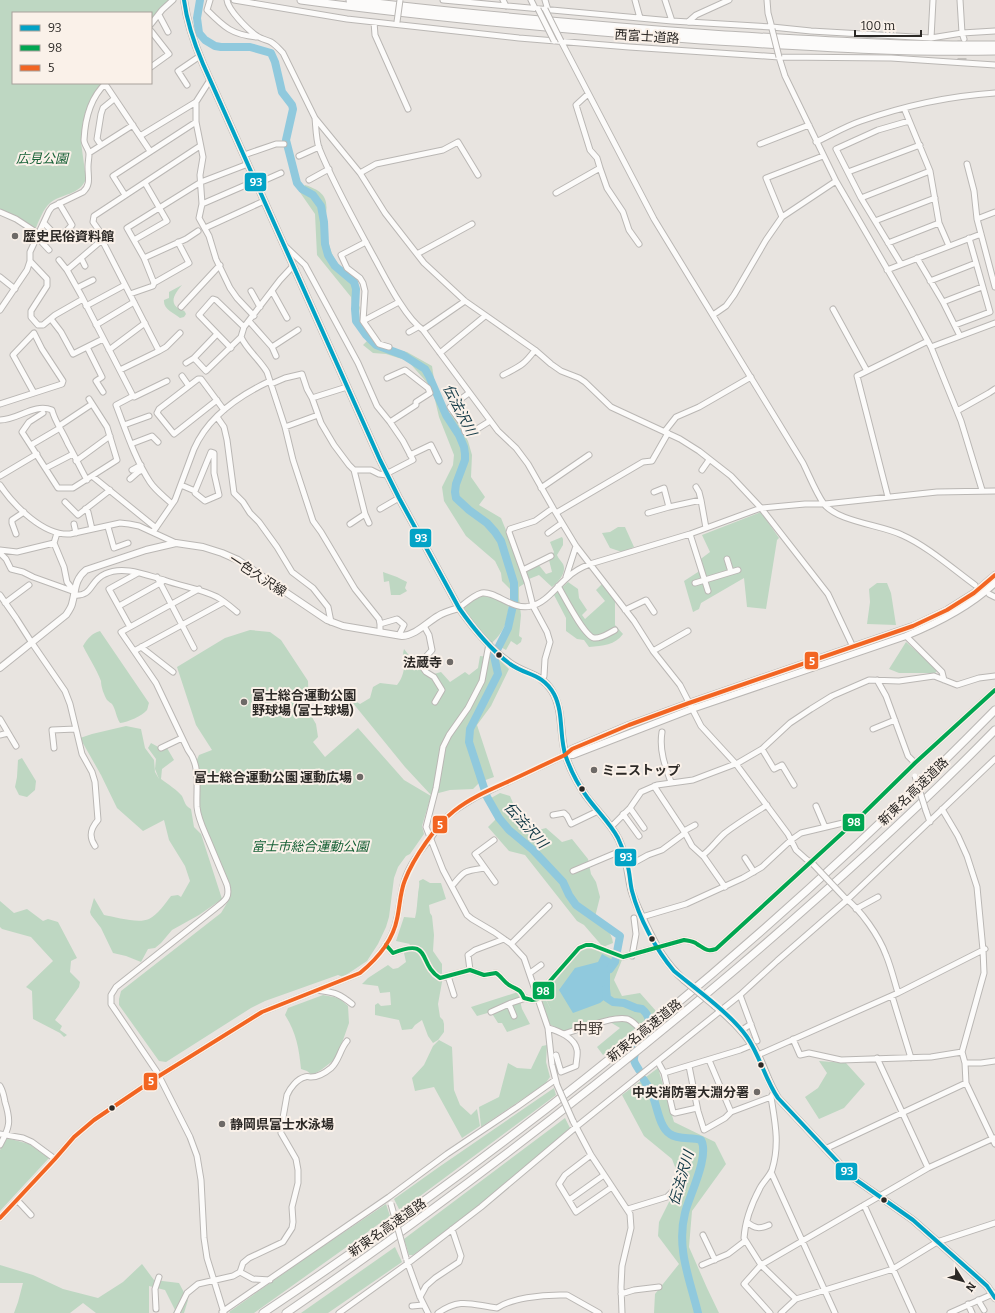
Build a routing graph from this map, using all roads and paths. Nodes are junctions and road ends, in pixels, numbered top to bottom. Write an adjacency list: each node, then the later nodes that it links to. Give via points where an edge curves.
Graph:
1 (173, 0): 23 (street)
2 (184, 0): 42 (main road, via 188,22)
3 (210, 0): 35 (street, via 207,10 225,27)
4 (227, 0): 35 (street, via 234,14)
5 (234, 0): 26 (street)
6 (301, 0): 39 (highway, 西富士道路, via 415,14 744,43 885,50)
7 (350, 0): 39 (highway, 西富士道路, via 652,30 817,40)
8 (400, 0): 29 (street, bridge)
9 (443, 0): 10 (street)
10 (448, 0): 20 (street)
11 (503, 0): 20 (street)
12 (531, 0): 21 (street)
13 (545, 0): 22 (street)
14 (635, 0): 24 (street)
15 (665, 0): 25 (street)
16 (729, 0): 27 (street, via 696,14)
17 (767, 0): 30 (street)
18 (933, 0): 36 (street)
19 (960, 0): 34 (street)
20 (506, 6): 21 (street)
21 (537, 9): 22 (street); 37 (street, bridge)
22 (546, 10): 24 (street); 38 (street, bridge)
23 (159, 15): 28 (street); 33 (street)
24 (640, 18): 25 (street)
25 (672, 21): 27 (street)
26 (374, 22): 29 (street); 55 (street, via 375,35)
27 (688, 22): 30 (street)
28 (152, 23)
29 (397, 23): 37 (street)
30 (772, 28): 36 (street); 43 (street, bridge)
31 (995, 31): 34 (street)
32 (152, 32): 45 (street, via 168,54)
33 (168, 32)
34 (962, 32): 36 (street); 39 (street)
35 (257, 37): 56 (street, via 271,42 283,53)
36 (931, 38)
37 (554, 41): 38 (street)
38 (561, 41): 43 (street); 51 (street)
39 (964, 44): 40 (highway, 西富士道路); 41 (highway, 西富士道路)
40 (995, 44)
41 (995, 52)
42 (200, 56): 46 (main road); 49 (street, via 178,71)
43 (779, 57): 44 (street, via 891,58); 59 (street, via 785,76)
44 (995, 64)
45 (152, 66)
46 (210, 80): 53 (street); 71 (main road)
47 (104, 84): 70 (street, via 97,91 88,113 84,141)
48 (106, 84): 52 (street)
49 (187, 85)
50 (995, 93): 54 (street, via 969,94)
51 (588, 94): 76 (street, via 576,105 590,150 597,158); 153 (street, via 654,219)
52 (114, 99): 60 (street); 66 (street, via 100,114 97,139)
53 (196, 102): 58 (street); 61 (street)
54 (904, 108): 57 (street); 62 (street, via 860,121)
55 (408, 109)
56 (315, 118): 68 (street); 81 (street)
57 (909, 121): 65 (street); 80 (street, via 878,130 836,149)
58 (196, 122): 67 (street); 69 (street)
59 (809, 125): 62 (street); 64 (street)
60 (133, 126): 61 (street); 66 (street)
61 (140, 136): 69 (street)
62 (816, 142): 73 (street)
63 (284, 144): 71 (street, via 276,144)
64 (760, 144)
65 (920, 145): 78 (street); 80 (street)
66 (101, 146): 70 (street)
67 (200, 146): 84 (street, via 203,157); 87 (street)
68 (319, 147): 72 (street); 77 (street)
69 (150, 151): 89 (street, via 113,176)
70 (89, 153): 93 (street, via 87,189)
71 (244, 155): 74 (main road)
72 (299, 156)
73 (823, 156): 86 (street); 98 (street, via 766,178)
74 (248, 164): 84 (street); 85 (main road)
75 (967, 164): 99 (street, via 974,191)
76 (600, 168): 88 (street); 114 (street, via 607,188)
77 (329, 169): 83 (street); 112 (street)
78 (930, 171): 90 (street); 91 (street)
79 (281, 172): 85 (street)
80 (848, 172): 90 (street)
81 (360, 173): 82 (street, via 376,164 443,150 458,142); 118 (street, via 385,214)
82 (478, 176)
83 (309, 180)
84 (201, 182): 94 (street); 95 (street)
85 (256, 182): 92 (main road); 94 (street)
86 (836, 182): 98 (street); 130 (street)
87 (145, 183): 89 (street); 95 (street)
88 (556, 194)
89 (125, 195): 109 (street, via 94,216 93,222 103,236)
90 (861, 198): 100 (street)
91 (935, 198): 100 (street); 102 (street)
92 (264, 201): 104 (street); 115 (main road)
93 (58, 204): 101 (street, via 49,211); 101 (street, via 72,225 59,239)
94 (202, 204): 104 (street, via 199,218)
95 (160, 208): 110 (street, via 166,221); 110 (street, via 127,228)
96 (0, 212): 107 (street, via 16,219)
97 (995, 212): 99 (street)
98 (782, 217): 153 (street, via 734,295 726,306)
99 (977, 219): 106 (street)
100 (875, 221): 113 (street)
101 (44, 223): 107 (street)
102 (939, 223): 113 (street); 116 (street)
103 (472, 224): 118 (street)
104 (205, 228): 126 (street)
105 (198, 231): 111 (street)
106 (980, 234): 108 (street); 137 (street)
107 (38, 236): 117 (street); 123 (street, via 30,252)
108 (969, 238): 116 (street); 124 (street)
109 (102, 240): 119 (street); 135 (street)
110 (134, 240): 120 (street)
111 (178, 242): 120 (street); 134 (street, via 189,263)
112 (366, 242): 146 (street); 159 (street, via 342,255 347,268 363,283)
113 (888, 243): 125 (street)
114 (639, 244)
115 (284, 245): 128 (main road); 214 (street, via 305,265 358,363 377,406)
116 (949, 246): 121 (street)
117 (49, 250)
118 (417, 254): 144 (street)
119 (81, 258): 127 (street); 129 (street)
120 (144, 258): 134 (street)
121 (917, 258): 125 (street); 133 (street)
122 (59, 260): 129 (street)
123 (30, 261): 139 (street, via 25,275); 157 (street, via 48,279 47,286 31,311 31,317 38,325 43,325)
124 (976, 263): 133 (street); 136 (street)
125 (901, 264): 130 (street)
126 (220, 265): 149 (street); 154 (street, via 230,288)
127 (85, 266)
128 (293, 266): 141 (street); 195 (main road)
129 (67, 270): 138 (street)
130 (887, 270): 173 (street)
131 (0, 277): 139 (street)
132 (93, 280): 138 (street)
133 (930, 281): 147 (street)
134 (154, 283): 142 (street, via 153,286)
135 (125, 285): 142 (street); 148 (street)
136 (982, 287): 147 (street); 163 (street, via 990,312)
137 (995, 287)
138 (77, 288): 143 (street)
139 (15, 289): 152 (street)
140 (251, 291): 150 (street)
141 (272, 291): 150 (street); 156 (street)
142 (130, 294): 145 (street)
143 (83, 299): 148 (street); 157 (street)
144 (465, 301): 155 (street); 165 (street)
145 (134, 302): 161 (street); 162 (street)
146 (399, 302): 159 (street); 165 (street)
147 (943, 302): 163 (street)
148 (86, 306): 162 (street)
149 (180, 306)
150 (260, 307): 154 (street)
151 (833, 309): 187 (street)
152 (0, 310)
153 (713, 315): 190 (street)
154 (254, 316): 158 (street)
155 (485, 316): 180 (street); 182 (street)
156 (287, 318)
157 (51, 319): 174 (street, via 73,354)
158 (249, 321): 164 (street); 175 (street)
159 (363, 321): 176 (street, via 379,344)
160 (995, 322): 170 (street)
161 (145, 323): 179 (street); 181 (street)
162 (96, 325): 172 (street)
163 (955, 325): 170 (street)
164 (244, 327): 169 (street, via 213,299 199,315); 171 (street)
165 (420, 329): 167 (street); 182 (street)
166 (298, 330): 175 (street)
167 (409, 332)
168 (180, 333): 181 (street, via 166,348)
169 (217, 334): 178 (street); 184 (street)
170 (960, 336): 177 (street)
171 (241, 337): 178 (street); 193 (street, via 263,365)
172 (103, 339): 174 (street); 179 (street)
173 (928, 341): 177 (street); 187 (street)
174 (87, 347): 197 (street, via 102,377 96,381)
175 (272, 347): 183 (street)
176 (389, 347)
177 (931, 347): 207 (street)
178 (231, 348): 184 (street, via 206,371)
179 (109, 350): 186 (street)
180 (535, 350): 189 (street, via 523,364); 218 (street, via 561,371 585,382 611,407)
181 (159, 351): 186 (street)
182 (440, 353): 199 (street)
183 (276, 356)
184 (194, 358): 185 (street)
185 (186, 363)
186 (120, 370): 200 (street)
187 (867, 371): 249 (street, via 858,376)
188 (182, 376): 194 (street)
189 (503, 376)
190 (751, 377): 218 (street, via 676,417); 254 (street, via 803,463)
191 (387, 378): 214 (street, via 405,370 428,388 430,393 416,402 416,406)
192 (167, 381): 200 (street)
193 (271, 383): 201 (street, via 302,374); 206 (street, via 245,394); 217 (street)
194 (189, 386): 203 (street, via 201,379); 203 (street, via 157,413 174,434)
195 (347, 386): 201 (street); 235 (main road)
196 (995, 389): 207 (street)
197 (103, 392)
198 (34, 393): 198 (street, via 14,355 34,332 63,381 62,384); 204 (street)
199 (469, 393): 213 (street); 213 (street, via 450,407 465,432 469,434)
200 (133, 396): 215 (street, via 116,406)
201 (312, 398): 209 (street)
202 (89, 399): 205 (street)
203 (217, 400): 206 (street)
204 (0, 404)
205 (92, 404): 216 (street, via 77,417); 219 (street)
206 (224, 410): 211 (street)
207 (957, 411): 245 (street)
208 (43, 413): 222 (street, via 29,422 22,432)
209 (318, 415): 217 (street); 233 (street, via 334,445)
210 (149, 416): 215 (street)
211 (218, 417): 241 (street, via 197,441); 311 (street, via 227,440 234,493 259,522 292,572 313,588 328,607)
212 (0, 420): 216 (street, via 8,420 46,408 52,410)
213 (490, 421): 243 (street, via 516,448)
214 (390, 422): 225 (street)
215 (124, 425): 221 (street)
216 (59, 427): 222 (street); 224 (street)
217 (285, 427): 312 (street, via 313,521)
218 (666, 432): 228 (street); 261 (street, via 652,461 643,462)
219 (110, 436): 229 (street, via 83,459); 237 (street, via 118,460)
220 (158, 442): 221 (street, via 152,436)
221 (131, 444): 230 (street)
222 (31, 445): 223 (street)
223 (37, 454): 231 (street); 236 (street)
224 (73, 454): 229 (street); 231 (street, via 66,460)
225 (410, 455): 227 (street, via 431,445); 235 (street, via 413,460)
226 (589, 455): 243 (street)
227 (440, 460)
228 (709, 460): 234 (street); 257 (street, via 731,476)
229 (76, 461): 239 (street)
230 (142, 467): 232 (street); 238 (street); 253 (street, via 155,489)
231 (46, 468): 239 (street, via 58,488 73,488)
232 (132, 470)
233 (354, 470): 235 (street, via 371,470); 263 (street)
234 (702, 470)
235 (386, 475): 250 (main road)
236 (0, 476)
237 (92, 476): 239 (street); 244 (street)
238 (130, 479)
239 (87, 480)
240 (0, 485): 260 (street)
241 (181, 486): 246 (street); 253 (street)
242 (696, 487): 251 (street)
243 (541, 488): 256 (street)
244 (110, 490): 258 (street); 271 (street)
245 (982, 490): 247 (street); 249 (street)
246 (195, 491): 246 (street, via 205,501 219,495 214,472 214,453 211,452)
247 (995, 491)
248 (654, 492): 255 (street, via 664,488)
249 (888, 497): 254 (street)
250 (399, 498): 259 (street); 307 (main road)
251 (701, 500): 255 (street); 269 (street)
252 (65, 502): 258 (street, via 78,515)
253 (172, 504): 271 (street)
254 (824, 504): 257 (street); 296 (street, via 837,514 901,534 916,542)
255 (669, 507): 262 (street)
256 (553, 508): 261 (street); 285 (street, via 535,521 510,529)
257 (761, 508): 269 (street); 324 (street, via 828,594)
258 (85, 509): 270 (street)
259 (380, 509)
260 (24, 512): 272 (street); 275 (street, via 12,520)
261 (556, 513): 265 (street)
262 (648, 513)
263 (365, 514): 264 (street); 267 (street)
264 (369, 523)
265 (562, 523): 274 (street); 280 (street)
266 (74, 524): 273 (street)
267 (350, 524)
268 (108, 526): 270 (street); 271 (street, via 120,523); 278 (street, via 114,548)
269 (706, 528): 276 (street)
270 (92, 529): 273 (street)
271 (154, 530): 279 (street)
272 (57, 533): 273 (street); 277 (street)
273 (76, 533)
274 (548, 533)
275 (16, 534)
276 (690, 534): 284 (street); 291 (street)
277 (54, 543): 281 (street, via 17,552); 300 (street)
278 (128, 543)
279 (176, 543): 300 (main road, 一色久沢線, via 86,570 80,575); 311 (main road, 一色久沢線, via 211,549 229,556)
280 (576, 546): 284 (street); 290 (street)
281 (0, 551): 300 (street, via 11,569)
282 (551, 556): 285 (street)
283 (727, 559): 287 (street)
284 (590, 564): 290 (street, via 577,569); 308 (street)
285 (523, 570): 306 (street)
286 (738, 570): 287 (street)
287 (731, 572): 291 (street)
288 (138, 573): 292 (street, via 157,577); 300 (street, via 125,570 105,573 86,594); 305 (street, via 109,589)
289 (995, 575): 324 (main road, via 948,610 913,626)
290 (566, 578): 297 (street)
291 (704, 580): 293 (street); 299 (street)
292 (162, 582): 298 (street); 304 (street); 305 (street)
293 (695, 583)
294 (995, 583): 320 (main road, via 951,615)
295 (29, 585): 303 (street)
296 (975, 585)
297 (558, 586): 306 (street); 316 (street, via 589,636 600,638)
298 (199, 589): 302 (street); 304 (street)
299 (708, 591)
300 (74, 594): 321 (main road, 一色久沢線, via 72,606 66,615)
301 (0, 596): 303 (street)
302 (224, 602): 309 (street); 313 (street)
303 (5, 603): 321 (street)
304 (172, 604): 313 (street); 315 (street)
305 (119, 606): 315 (street)
306 (533, 606): 307 (street, via 522,607 481,593); 331 (street, via 550,642)
307 (459, 608): 314 (main road, 一色久沢線, via 439,615); 322 (main road, via 473,628)
308 (625, 610): 310 (street, via 646,600); 327 (street)
309 (237, 612)
310 (654, 612)
311 (331, 622): 318 (main road, 一色久沢線)
312 (380, 624): 318 (street); 319 (street, via 397,619 404,626)
313 (182, 625): 323 (street); 325 (street)
314 (424, 626): 319 (main road, 一色久沢線, via 410,634); 335 (street, via 432,650 421,666 434,677 442,690)
315 (130, 627): 326 (street, via 121,632)
316 (615, 630)
317 (688, 631): 327 (street)
318 (380, 632): 319 (main road, 一色久沢線)
319 (399, 635)
320 (906, 636): 333 (street, via 942,672); 337 (main road)
321 (32, 643): 328 (main road, 一色久沢線); 341 (street, via 65,691)
322 (490, 644): 331 (main road, via 510,664); 374 (street, via 482,681 443,747 426,827)
323 (142, 647): 326 (street); 329 (street)
324 (853, 647): 336 (main road)
325 (194, 648)
326 (134, 651): 347 (street, via 156,683)
327 (654, 651): 336 (street, via 680,685)
328 (0, 668)
329 (173, 672)
330 (995, 676): 333 (street, via 957,685)
331 (542, 679): 352 (main road, via 551,689 558,706)
332 (877, 680): 333 (street, via 899,681 934,676); 340 (street); 351 (street, via 869,680 820,702 790,723)
333 (944, 680)
334 (995, 690): 355 (street)
335 (435, 702)
336 (689, 703): 337 (street); 352 (main road, via 629,725 572,749)
337 (692, 709): 352 (main road, via 573,755); 354 (street, via 701,726)
338 (995, 710): 497 (highway, 新東名高速道路, via 831,869 662,1016 537,1117 440,1190)
339 (0, 719): 345 (street)
340 (895, 720): 342 (street); 355 (street)
341 (76, 729): 349 (street, via 52,730); 377 (street, via 82,754 96,782 98,820 90,836)
342 (873, 729)
343 (995, 730): 498 (highway, 新東名高速道路, via 853,866 668,1027 508,1153)
344 (662, 732): 356 (street, via 660,744 664,767)
345 (8, 733): 346 (street); 348 (street)
346 (0, 735)
347 (182, 738): 350 (street); 436 (street, via 192,755 197,774 199,818 229,891 224,902 116,987 111,995 111,1004)
348 (16, 746)
349 (54, 748)
350 (161, 748)
351 (762, 749): 354 (street); 357 (street, via 774,769 782,764)
352 (565, 755): 363 (main road, via 580,787); 374 (street, via 464,804 446,818)
353 (995, 759): 362 (street)
354 (736, 764): 356 (street, via 693,780); 359 (street)
355 (913, 765): 366 (street, bridge); 370 (street)
356 (671, 782): 358 (street)
357 (794, 785)
358 (654, 786): 361 (street, via 641,792); 372 (street)
359 (767, 805): 376 (street); 379 (street, via 724,834)
360 (816, 806): 369 (street)
361 (630, 808): 364 (street); 371 (street)
362 (942, 809): 366 (street); 399 (street, via 967,856 977,887)
363 (598, 811): 365 (street, via 571,824 564,813); 368 (main road)
364 (624, 814): 368 (street); 373 (street)
365 (553, 815)
366 (930, 822): 390 (street)
367 (695, 825): 372 (street)
368 (611, 827): 378 (main road)
369 (825, 827): 370 (street, via 843,823); 376 (street, via 801,832)
370 (850, 827): 381 (street)
371 (644, 828)
372 (685, 832): 379 (street, via 692,846); 382 (street, via 662,850)
373 (639, 836)
374 (430, 838): 387 (street); 397 (street, via 414,860 404,882 395,928)
375 (494, 840): 383 (street, via 475,854)
376 (791, 840): 381 (street, via 796,850); 385 (street)
377 (95, 846)
378 (623, 850): 382 (main road); 384 (street)
379 (702, 855): 388 (street)
380 (745, 858): 385 (street)
381 (812, 863): 390 (street, bridge); 398 (street, via 716,949 706,951 694,942 684,940)
382 (628, 866): 393 (main road, via 631,889)
383 (485, 868): 386 (street); 387 (street, via 465,871)
384 (573, 871)
385 (754, 872): 388 (street)
386 (495, 882)
387 (452, 886): 395 (street, via 467,915)
388 (725, 887): 393 (street, via 686,904)
389 (878, 897): 392 (street)
390 (846, 898): 392 (street); 408 (street)
391 (548, 906): 396 (street)
392 (856, 909): 406 (street, via 883,947)
393 (642, 917): 398 (main road)
394 (634, 918): 400 (street, via 636,934)
395 (504, 939): 396 (street); 402 (street, via 468,955)
396 (511, 944): 403 (street, via 524,958)
397 (386, 945): 404 (street, via 393,953 405,948 418,948 434,974 440,978); 405 (street, via 360,973)
398 (657, 947): 400 (street); 414 (main road, bridge, via 665,961 684,980)
399 (985, 950): 406 (street); 425 (street, via 984,973)
400 (632, 956): 411 (street, via 619,956 592,945 579,948)
401 (541, 965): 403 (street)
402 (470, 970): 404 (street); 410 (street, via 484,975 496,973)
403 (530, 973): 411 (street)
404 (448, 976): 407 (street)
405 (316, 990): 412 (street, via 341,995); 436 (street, via 262,1012)
406 (898, 993): 409 (street)
407 (454, 994)
408 (740, 995): 414 (street); 417 (street)
409 (892, 996): 422 (street); 429 (street)
410 (526, 998): 411 (street); 413 (street)
411 (538, 999): 419 (street)
412 (352, 1004)
413 (509, 1004): 415 (street); 416 (street)
414 (721, 1010): 420 (main road); 432 (street)
415 (491, 1012)
416 (514, 1016)
417 (750, 1024): 420 (street); 424 (street)
418 (637, 1026): 421 (street, via 619,1019)
419 (548, 1028): 421 (street); 437 (street)
420 (742, 1030): 424 (main road)
421 (563, 1034): 426 (street, via 574,1043 577,1051 576,1066 561,1072)
422 (793, 1039): 427 (street); 428 (street, via 800,1055 809,1053 841,1060)
423 (347, 1041): 478 (street, via 338,1060 331,1067 322,1074 305,1076 287,1095 281,1133 296,1160 298,1170 298,1183 292,1207 292,1228 283,1242 248,1258)
424 (754, 1043): 427 (main road); 430 (street)
425 (962, 1052): 429 (street); 433 (street)
426 (556, 1055)
427 (758, 1055): 440 (main road)
428 (877, 1058): 429 (street); 443 (street)
429 (911, 1058)
430 (709, 1060): 434 (street); 442 (street)
431 (995, 1061): 433 (street)
432 (658, 1062): 435 (street); 444 (street)
433 (965, 1063): 438 (street)
434 (688, 1066): 435 (street); 441 (street)
435 (664, 1073): 441 (street, via 673,1112)
436 (159, 1076): 451 (street, via 88,1124); 481 (street, via 190,1136 197,1156 204,1238 207,1258)
437 (556, 1082): 444 (street, bridge); 458 (street, via 447,1154)
438 (966, 1083): 443 (street); 446 (street)
439 (0, 1086): 445 (street, via 9,1116)
440 (773, 1094): 442 (street); 449 (main road); 453 (street, via 777,1136)
441 (697, 1108): 442 (street, via 704,1130)
442 (731, 1112)
443 (902, 1112): 449 (street); 452 (street)
444 (575, 1124): 450 (street); 468 (street, via 481,1207)
445 (3, 1134): 448 (street); 451 (street, via 24,1138)
446 (994, 1138): 447 (street); 452 (street)
447 (995, 1144)
448 (0, 1145)
449 (825, 1149): 457 (main road, via 852,1177)
450 (591, 1155): 454 (street); 460 (street, via 565,1175 559,1184)
451 (55, 1159): 459 (street)
452 (928, 1168): 457 (street)
453 (771, 1172): 465 (street, via 755,1196); 471 (street)
454 (604, 1175): 455 (street); 460 (street)
455 (612, 1187): 460 (street, via 576,1212); 462 (street)
456 (675, 1188): 462 (street, via 667,1197)
457 (879, 1196): 461 (street); 472 (main road)
458 (389, 1197): 474 (street, bridge); 480 (street)
459 (17, 1200): 463 (street); 464 (street)
460 (569, 1200)
461 (864, 1205): 471 (street); 477 (street)
462 (628, 1209): 484 (street, via 632,1221 622,1266)
463 (31, 1215)
464 (0, 1218)
465 (747, 1222): 467 (street, via 756,1228); 470 (street)
466 (995, 1223): 472 (street)
467 (769, 1225)
468 (452, 1229): 474 (street); 486 (street, via 461,1256 459,1262 426,1286)
469 (703, 1236): 473 (street)
470 (745, 1241): 473 (street); 476 (street)
471 (802, 1241): 476 (street); 483 (street)
472 (938, 1242): 477 (street); 485 (main road)
473 (715, 1260): 475 (street)
474 (407, 1261): 486 (street); 499 (street)
475 (702, 1265)
476 (761, 1265): 487 (street); 504 (street, via 744,1284)
477 (893, 1269): 483 (street); 507 (street)
478 (240, 1272): 480 (street, via 253,1279); 481 (street)
479 (158, 1277): 492 (street, via 155,1289)
480 (270, 1280): 496 (street)
481 (215, 1281): 495 (street, via 198,1284 187,1294); 496 (street)
482 (658, 1287): 484 (street)
483 (824, 1290): 487 (street); 506 (street)
484 (621, 1294): 503 (street)
485 (994, 1295): 488 (street)
486 (420, 1297): 490 (street)
487 (796, 1299): 505 (street)
488 (978, 1300): 489 (street); 493 (street)
489 (968, 1304): 508 (street); 509 (street)
490 (423, 1305): 491 (street); 500 (street)
491 (412, 1306)
492 (156, 1309)
493 (984, 1310)
494 (498, 1311): 501 (street, via 470,1303 459,1303); 502 (street, via 504,1304 512,1301 560,1295 567,1296)
495 (177, 1313)
496 (223, 1313)
497 (263, 1313)
498 (286, 1313)
499 (339, 1313)
500 (428, 1313)
501 (438, 1313)
502 (599, 1313)
503 (622, 1313)
504 (770, 1313)
505 (781, 1313)
506 (835, 1313)
507 (913, 1313)
508 (950, 1313)
509 (972, 1313)

